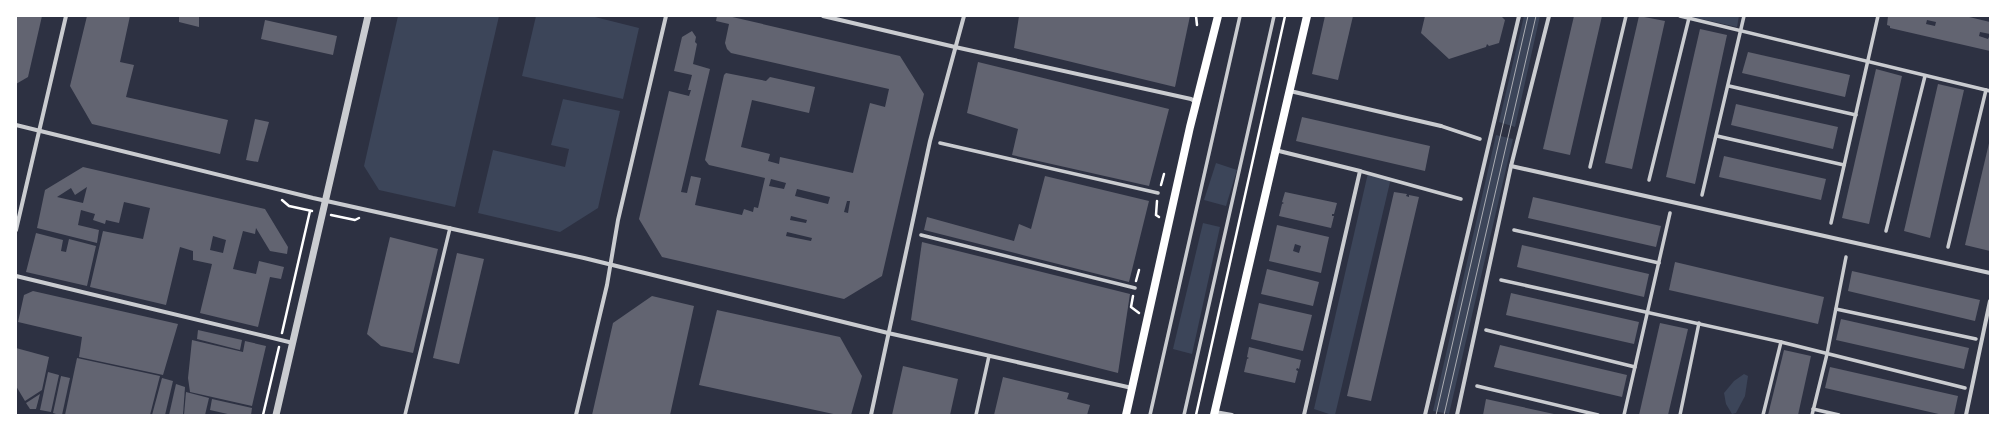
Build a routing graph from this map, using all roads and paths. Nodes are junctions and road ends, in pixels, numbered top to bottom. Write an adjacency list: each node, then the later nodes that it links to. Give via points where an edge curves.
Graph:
1 (66, 16): 31 (street)
2 (368, 16): 44 (street)
3 (666, 16): 57 (street, via 618,220)
4 (822, 16): 21 (street)
5 (964, 16): 21 (street)
6 (1196, 16): 19 (path)
7 (1218, 16): 27 (main road)
8 (1240, 16): 88 (street)
9 (1274, 16): 89 (street)
10 (1285, 16): 90 (path)
11 (1306, 16): 25 (main road)
12 (1519, 16): 93 (street)
13 (1549, 16): 37 (street)
14 (1626, 16): 38 (street)
15 (1680, 16): 18 (street)
16 (1744, 16): 20 (street)
17 (1878, 16): 22 (street)
18 (1689, 18): 20 (street); 40 (street)
19 (1197, 25)
20 (1741, 31): 22 (street); 24 (street)
21 (955, 48): 27 (street, via 1191,99); 68 (street, via 930,141)
22 (1868, 62): 23 (street); 28 (street)
23 (1925, 76): 26 (street); 52 (street)
24 (1729, 86): 28 (street); 32 (street)
25 (1290, 91): 30 (street); 35 (main road)
26 (1988, 91): 54 (street)
27 (1196, 103): 77 (main road)
28 (1856, 115): 36 (street)
29 (16, 125): 31 (street)
30 (1441, 126): 33 (street)
31 (40, 131): 44 (street); 50 (street)
32 (1717, 136): 36 (street); 42 (street)
33 (1480, 139)
34 (940, 143): 41 (street)
35 (1275, 150): 39 (street); 80 (main road)
36 (1844, 165): 48 (street)
37 (1511, 166): 58 (street); 94 (street)
38 (1590, 167)
39 (1360, 171): 43 (street); 92 (street)
40 (1649, 180)
41 (1158, 193): 47 (path, via 1156,215)
42 (1702, 195)
43 (1461, 199)
44 (325, 200): 49 (street); 72 (street)
45 (1670, 213): 56 (street)
46 (309, 218): 70 (path)
47 (1160, 219)
48 (1831, 222)
49 (450, 228): 57 (street); 83 (street)
50 (16, 230)
51 (1514, 230): 56 (street)
52 (1886, 231)
53 (921, 234): 61 (street)
54 (1948, 247)
55 (1846, 257): 63 (street)
56 (1659, 263): 64 (street)
57 (610, 265): 68 (street); 84 (street, via 608,285)
58 (1990, 273)
59 (16, 276): 70 (street)
60 (1501, 280): 64 (street)
61 (1135, 288): 65 (path, via 1131,307)
62 (1990, 301): 101 (street)
63 (1836, 309): 69 (street); 73 (street)
64 (1647, 313): 66 (street); 75 (street)
65 (1141, 314)
66 (1699, 323): 71 (street); 97 (street)
67 (1486, 330): 75 (street)
68 (888, 333): 74 (street); 85 (street)
69 (1976, 339)
70 (280, 340): 72 (street); 81 (path)
71 (1781, 342): 73 (street); 98 (street)
72 (293, 343): 82 (street)
73 (1827, 354): 78 (street); 79 (street)
74 (989, 356): 77 (street); 86 (street)
75 (1635, 367): 96 (street)
76 (1477, 386): 95 (street)
77 (1132, 388): 87 (main road)
78 (1965, 388)
79 (1813, 409): 99 (street); 100 (street)
80 (1214, 414): 91 (street)
81 (263, 415)
82 (276, 415)
83 (405, 415)
84 (576, 415)
85 (871, 415)
86 (976, 415)
87 (1126, 415)
88 (1150, 415)
89 (1184, 415)
90 (1196, 415)
91 (1232, 415)
92 (1304, 415)
93 (1425, 415)
94 (1457, 415)
95 (1598, 415)
96 (1624, 415)
97 (1680, 415)
98 (1763, 415)
99 (1812, 415)
100 (1839, 415)
101 (1966, 415)

